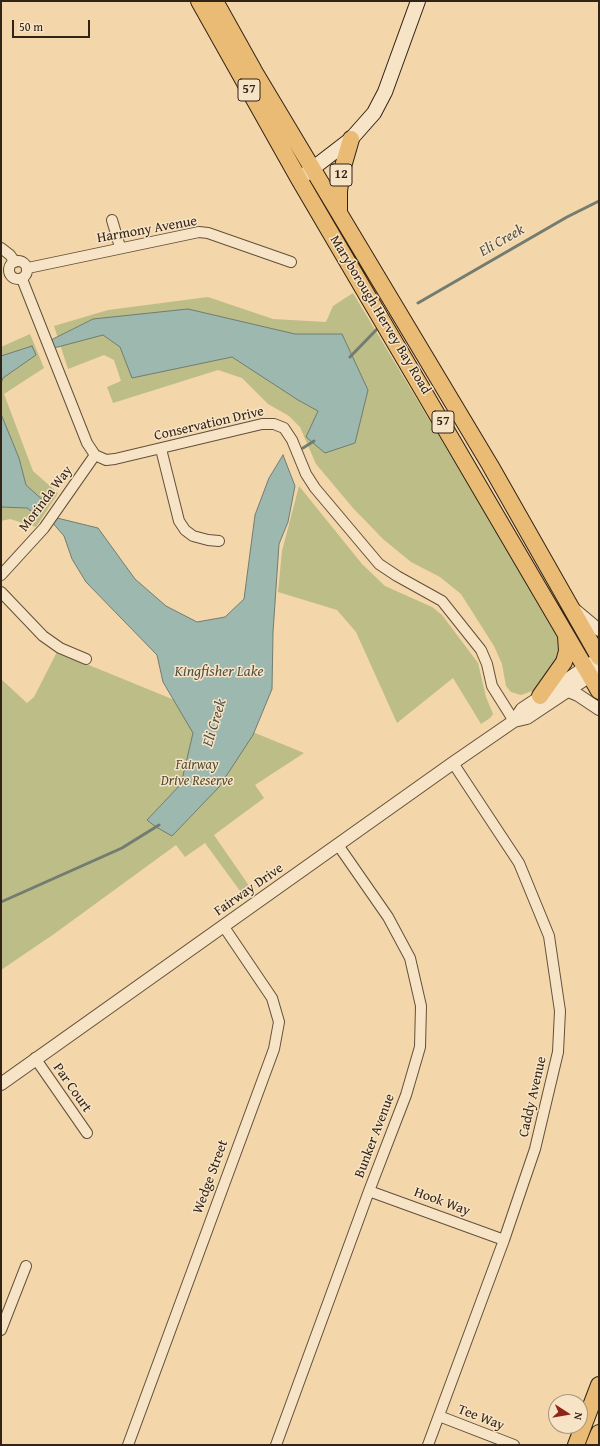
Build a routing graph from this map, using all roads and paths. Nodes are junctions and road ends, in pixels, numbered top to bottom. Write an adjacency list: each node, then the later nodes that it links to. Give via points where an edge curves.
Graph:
1 (200, 1): 6 (main road, Maryborough Hervey Bay Road / 57)
2 (215, 1): 5 (main road, Maryborough Hervey Bay Road / 57)
3 (418, 1): 4 (main road, 12, via 385,92 374,113)
4 (351, 139): 5 (main road, 12); 7 (main road, 12, via 340,184)
5 (313, 170): 6 (main road, 12); 7 (main road, Maryborough Hervey Bay Road / 57)
6 (299, 179): 23 (main road, Maryborough Hervey Bay Road / 57)
7 (339, 212): 21 (main road, Maryborough Hervey Bay Road / 57)
8 (112, 220): 10 (street)
9 (1, 248): 11 (street)
10 (120, 248): 12 (street, Harmony Avenue, via 199,232); 13 (street, Harmony Avenue)
11 (15, 262): 13 (street, via 23,262); 14 (street)
12 (292, 262)
13 (28, 268): 15 (street)
14 (6, 276): 15 (street)
15 (22, 279): 17 (street, via 87,443)
16 (161, 449): 17 (street, Conservation Drive, via 106,460); 18 (street, via 179,521 192,536); 31 (street, Conservation Drive, via 262,424 274,424 284,428 315,488 379,564 442,601 480,650 487,664 492,686)
17 (95, 455): 19 (street, Morinda Way, via 44,528)
18 (219, 541)
19 (1, 575)
20 (1, 592): 25 (street, via 43,636 60,648)
21 (570, 606): 22 (street); 24 (main road, Maryborough Hervey Bay Road / 57)
22 (599, 630)
23 (566, 634): 26 (main road, Maryborough Hervey Bay Road / 57); 29 (main road, via 567,651 564,662)
24 (599, 657): 26 (street)
25 (86, 659)
26 (591, 670): 27 (street, Fairway Drive); 28 (main road, Maryborough Hervey Bay Road / 57); 29 (street, Fairway Drive)
27 (566, 690): 30 (street, via 578,694); 31 (street, Fairway Drive, via 527,718)
28 (599, 691)
29 (540, 696): 31 (street, Fairway Drive, via 522,709)
30 (599, 709)
31 (514, 721): 32 (street, Fairway Drive)
32 (454, 763): 33 (street, Fairway Drive); 39 (street, Caddy Avenue, via 519,863 549,936 560,1011 558,1052 535,1149)
33 (338, 845): 34 (street, Fairway Drive); 38 (street, Bunker Avenue, via 388,917 410,958 421,1006 420,1046 406,1095)
34 (224, 927): 35 (street, Fairway Drive); 45 (street, Wedge Street, via 272,998 279,1022 275,1042)
35 (35, 1058): 36 (street, Fairway Drive); 37 (street, Par Court)
36 (1, 1084)
37 (87, 1133)
38 (369, 1191): 39 (street, Hook Way); 46 (street, Bunker Avenue)
39 (504, 1240): 43 (street, Caddy Avenue)
40 (26, 1266): 41 (street)
41 (1, 1330)
42 (599, 1385): 49 (main road)
43 (439, 1416): 47 (street, Caddy Avenue); 48 (street, Tee Way)
44 (599, 1433): 50 (main road)
45 (128, 1445)
46 (276, 1445)
47 (428, 1445)
48 (514, 1445)
49 (576, 1445)
50 (594, 1445)

